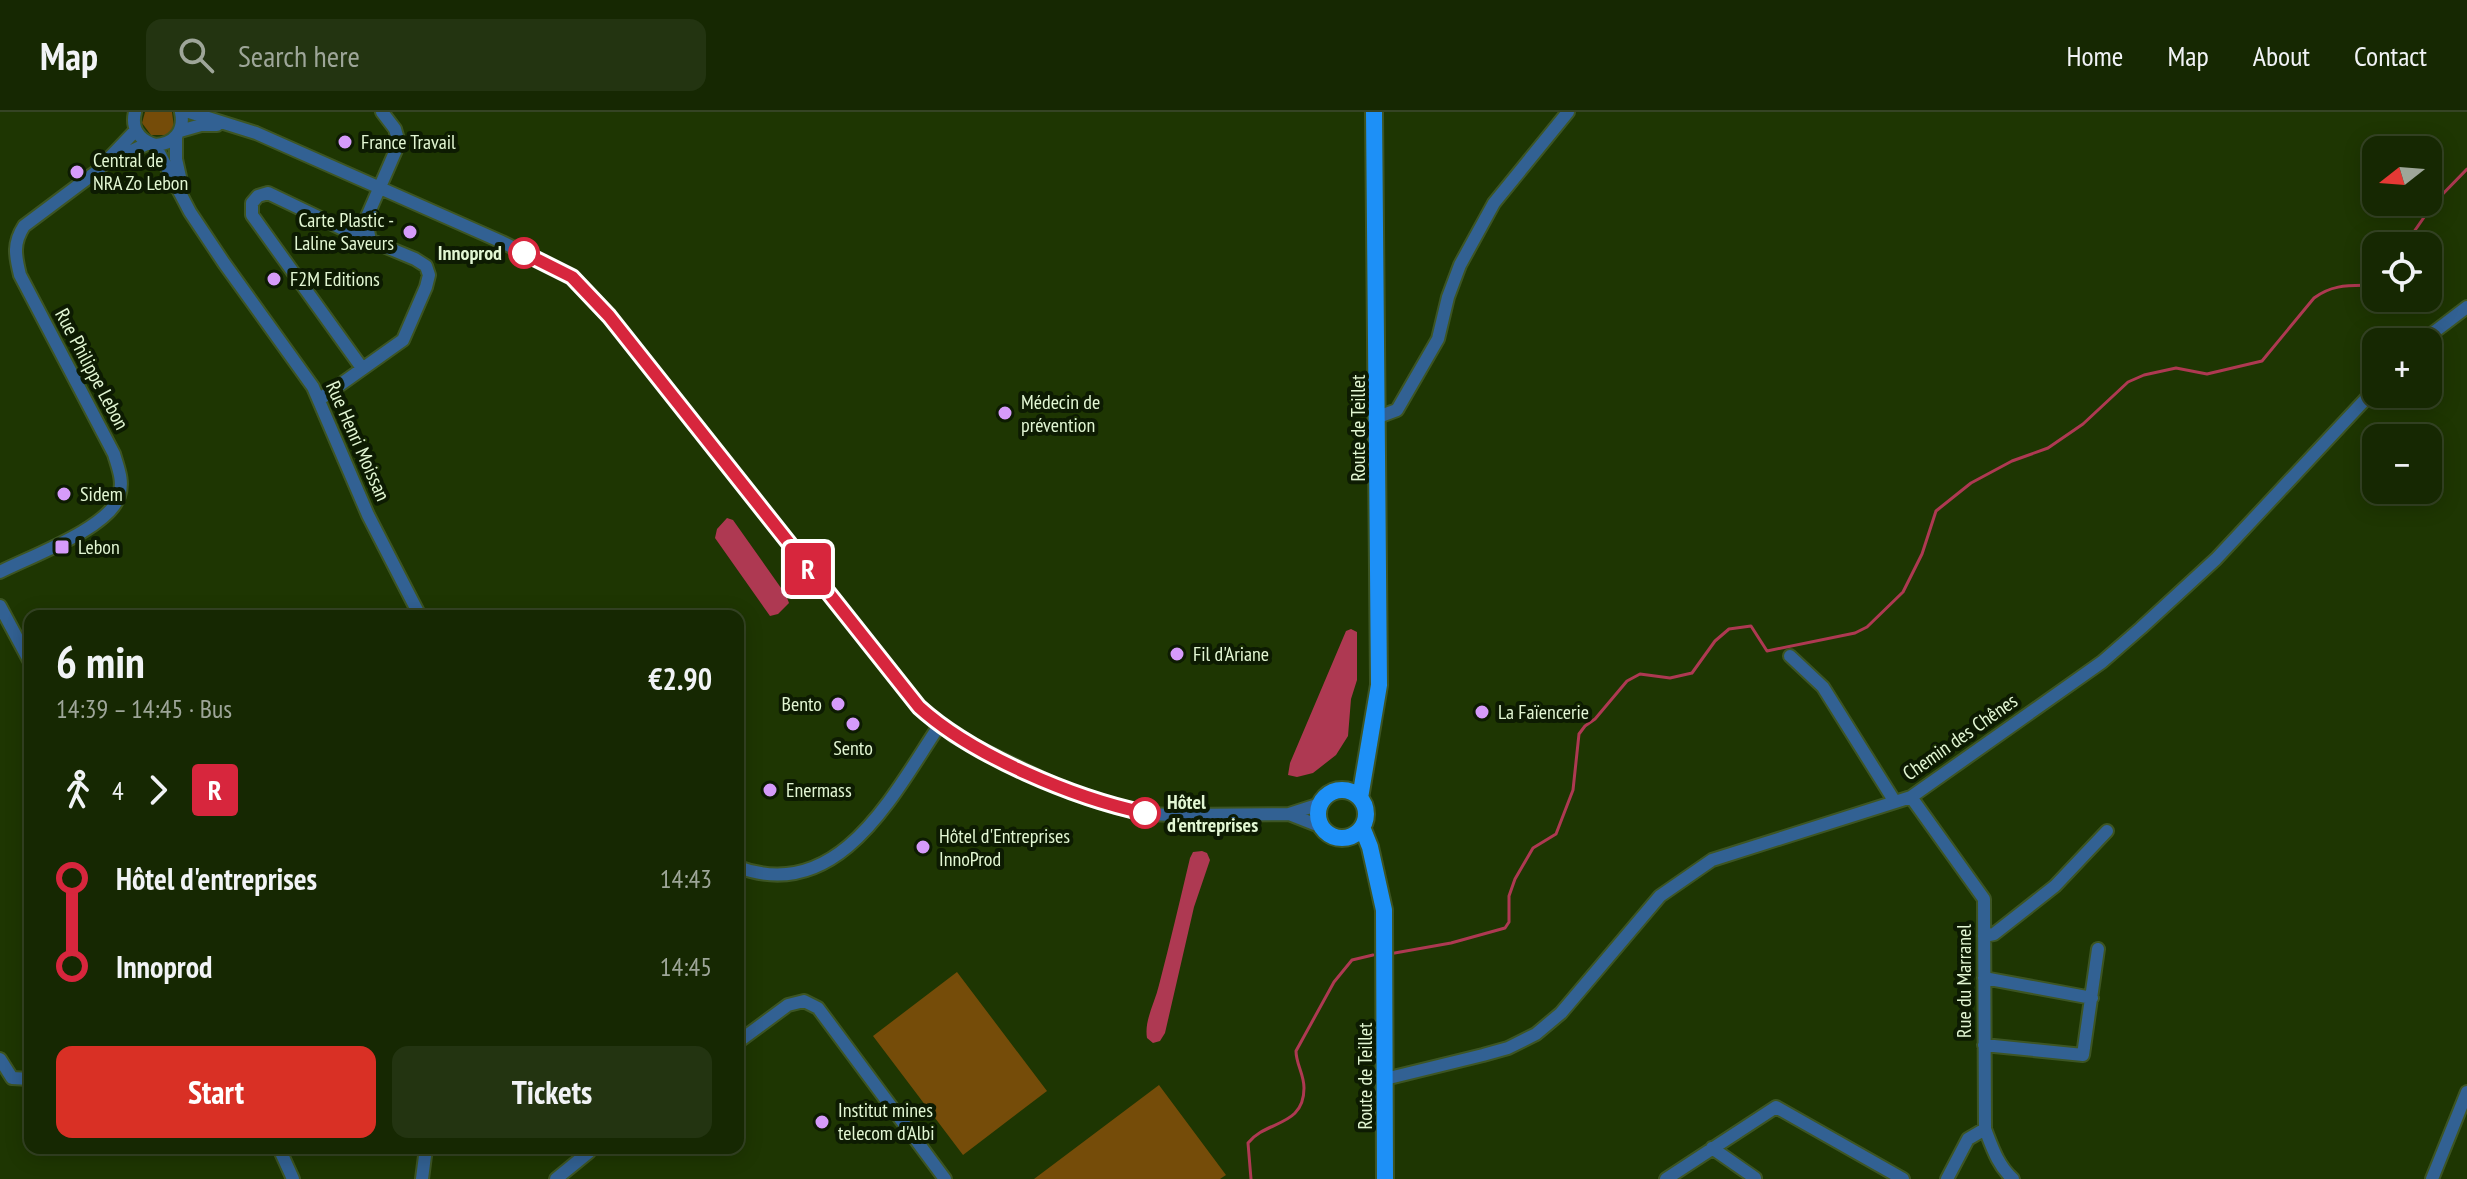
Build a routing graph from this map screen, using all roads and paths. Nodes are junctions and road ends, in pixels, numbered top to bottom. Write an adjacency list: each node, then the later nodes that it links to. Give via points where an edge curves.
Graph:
1 (181, 112): 8 (street, Rue Henri Moissan)
2 (189, 112): 7 (street)
3 (382, 112): 11 (street, via 399,143)
4 (1374, 112): 21 (main road, Route de Teillet)
5 (1568, 112): 21 (street, via 1494,203 1460,265 1438,339 1397,410)
6 (134, 118): 9 (street, Rue Henri Moissan); 10 (street, Rue Philippe Lebon)
7 (236, 126): 8 (street, Rue Philippe Lebon, via 201,125); 11 (street)
8 (178, 134): 9 (street, Rue Philippe Lebon, via 170,142); 12 (street, Rue Henri Moissan, via 176,159)
9 (152, 144): 10 (street, Rue Philippe Lebon); 12 (street, Rue Henri Moissan)
10 (106, 163): 22 (street, Rue Philippe Lebon, via 24,226 16,238 15,255 20,275 114,454 121,477 119,496 98,522)
11 (380, 187): 13 (street); 27 (street, via 572,277 609,316 888,670)
12 (190, 212): 19 (street, Rue Henri Moissan)
13 (366, 219): 14 (street); 15 (street)
14 (343, 229): 15 (street); 18 (street, via 268,193 252,203 252,215)
15 (370, 241): 18 (street, via 415,259 429,275 403,340)
16 (2467, 307): 17 (street)
17 (2439, 328)
18 (362, 368): 19 (street)
19 (320, 399): 24 (street, Rue Henri Moissan, via 368,515)
20 (2362, 403): 30 (street, Chemin des Chênes, via 2216,559 2141,628 2102,662)
21 (1378, 417): 28 (main road, Route de Teillet, via 1379,685)
22 (0, 572)
23 (0, 606): 25 (street)
24 (417, 610)
25 (24, 651)
26 (1790, 656): 32 (street, via 1823,687)
27 (939, 726): 34 (street, via 1072,793 1111,806 1147,814); 39 (street, via 872,824 845,851 804,870 772,874)
28 (1371, 742): 29 (main road, Route de Teillet); 31 (main road, Route de Teillet)
29 (1340, 790): 31 (main road); 33 (main road)
30 (1911, 797): 32 (street, Chemin des Chênes); 41 (street, Rue du Marranel, via 1984,899)
31 (1360, 798): 36 (main road, via 1366,816)
32 (1895, 802): 48 (street, Chemin des Chênes, via 1712,860 1660,896 1561,1013 1536,1034 1508,1048)
33 (1320, 804): 34 (street); 35 (main road)
34 (1289, 814): 35 (street)
35 (1322, 827): 38 (main road)
36 (1362, 827): 38 (main road); 40 (main road, Route de Teillet)
37 (2107, 831): 41 (street, via 2055,886 1994,934)
38 (1342, 838): 40 (main road, Route de Teillet, via 1360,852)
39 (744, 869)
40 (1377, 878): 48 (main road, Route de Teillet, via 1384,910)
41 (1984, 936): 43 (street, Rue du Marranel)
42 (2098, 949): 44 (street)
43 (1984, 978): 44 (street); 46 (street, Rue du Marranel)
44 (2092, 998): 46 (street, via 2083,1055)
45 (744, 1038): 60 (street, via 788,1005 804,1001 818,1008)
46 (1984, 1045): 51 (street, Rue du Marranel)
47 (0, 1059): 49 (street)
48 (1385, 1079): 61 (main road, Route de Teillet)
49 (7, 1082)
50 (2467, 1092): 66 (street)
51 (1985, 1129): 64 (street, via 1968,1139); 65 (street, Rue du Marranel)
52 (1712, 1148): 56 (street); 62 (street); 63 (street, via 1776,1107)
53 (282, 1154): 57 (street)
54 (425, 1154): 58 (street)
55 (584, 1154): 59 (street)
56 (1755, 1178)
57 (293, 1179)
58 (422, 1179)
59 (556, 1179)
60 (945, 1179)
61 (1385, 1179)
62 (1666, 1179)
63 (1903, 1179)
64 (1947, 1179)
65 (2013, 1179)
66 (2432, 1179)

